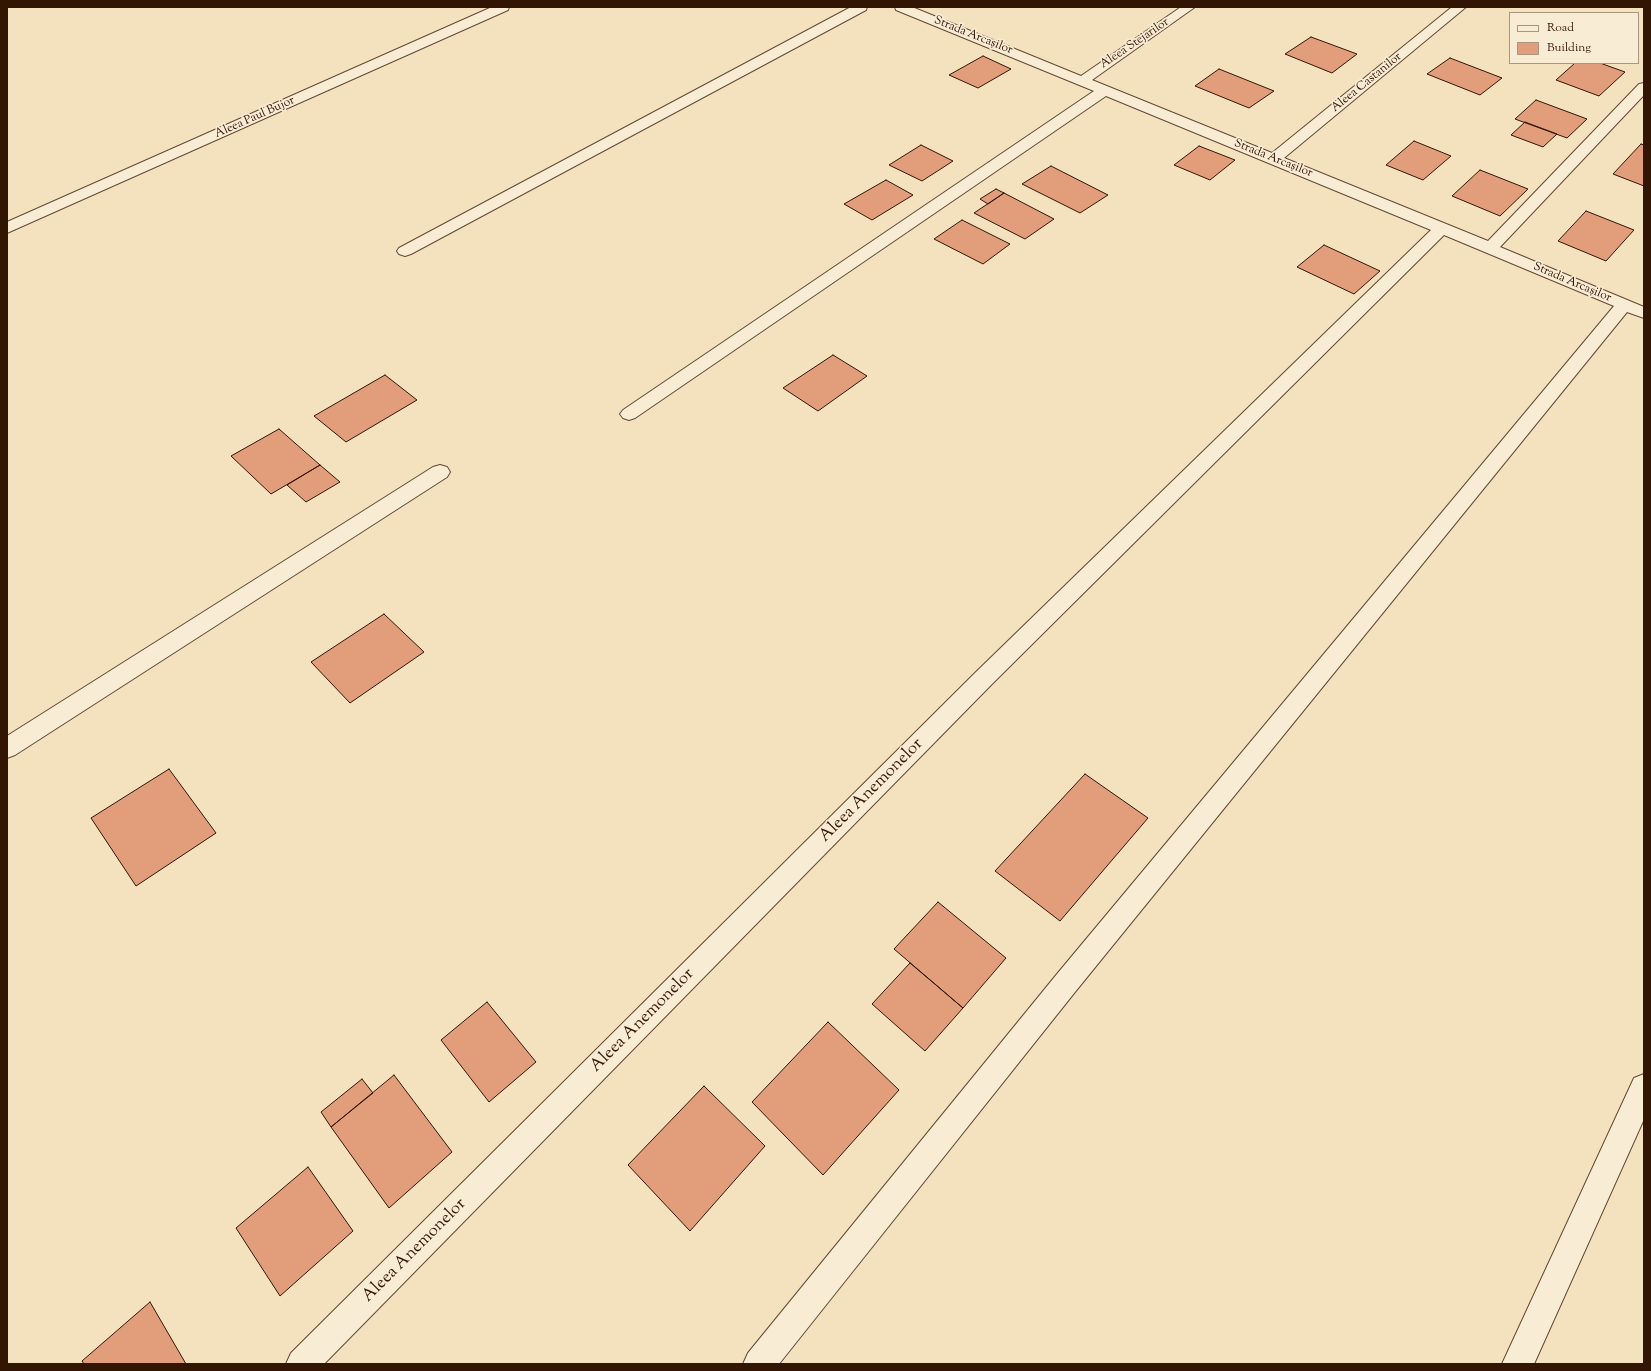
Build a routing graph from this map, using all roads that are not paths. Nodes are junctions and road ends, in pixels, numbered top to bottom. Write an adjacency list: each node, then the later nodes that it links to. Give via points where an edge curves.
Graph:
1 (503, 7): 10 (street, Aleea Paul Bujor)
2 (861, 7): 13 (street)
3 (1189, 7): 6 (street, Aleea Stejarilor)
4 (1460, 7): 9 (street, Aleea Castanilor)
5 (906, 8): 6 (street, Strada Arcașilor)
6 (1082, 81): 8 (street, Strada Arcașilor)
7 (1644, 87): 12 (street)
8 (1105, 90): 9 (street, Strada Arcașilor); 15 (street)
9 (1274, 159): 11 (street, Strada Arcașilor)
10 (7, 228)
11 (1442, 228): 12 (street, Strada Arcașilor); 19 (street, Aleea Anemonelor, via 984,678)
12 (1490, 248): 14 (street, Strada Arcașilor)
13 (405, 251)
14 (1634, 309): 20 (street, via 1066,983)
15 (628, 414)
16 (440, 472): 17 (street)
17 (7, 748)
18 (1644, 1088): 21 (street)
19 (302, 1364)
20 (759, 1364)
21 (1518, 1364)

